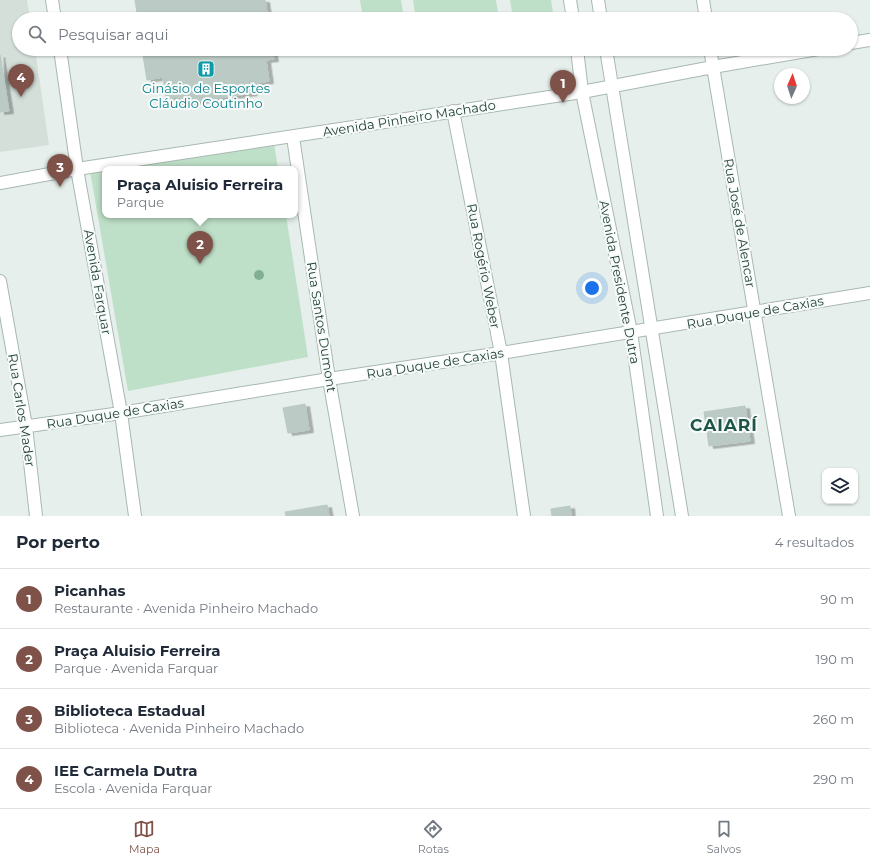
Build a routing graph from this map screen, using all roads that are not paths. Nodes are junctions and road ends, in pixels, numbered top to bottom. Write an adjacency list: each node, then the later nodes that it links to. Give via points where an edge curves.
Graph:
1 (52, 0): 5 (street)
2 (570, 0): 6 (street)
3 (598, 0): 7 (street)
4 (703, 0): 8 (street)
5 (54, 12)
6 (572, 12)
7 (600, 12)
8 (705, 12)
9 (870, 40): 10 (street)
10 (858, 42)
11 (61, 56): 22 (street, Avenida Farquar)
12 (578, 56): 18 (street, Avenida Presidente Dutra)
13 (607, 56): 17 (street, Avenida Presidente Dutra)
14 (711, 56): 16 (street, Rua José de Alencar)
15 (777, 56): 16 (street, Avenida Pinheiro Machado)
16 (713, 67): 17 (street, Avenida Pinheiro Machado); 27 (street, Rua José de Alencar)
17 (612, 87): 18 (street, Avenida Pinheiro Machado); 28 (street, Avenida Presidente Dutra)
18 (582, 92): 19 (street, Avenida Pinheiro Machado); 29 (street, Avenida Presidente Dutra)
19 (454, 111): 20 (street, Avenida Pinheiro Machado); 30 (street, Rua Rogério Weber)
20 (293, 136): 21 (street, Rua Santos Dumont); 22 (street, Avenida Pinheiro Machado)
21 (297, 166)
22 (77, 169): 24 (street, Avenida Pinheiro Machado); 32 (street, Avenida Farquar)
23 (298, 170): 31 (street, Rua Santos Dumont)
24 (0, 184)
25 (0, 281): 33 (street, Rua Carlos Mader)
26 (870, 293): 27 (street, Rua Duque de Caxias)
27 (755, 312): 28 (street, Rua Duque de Caxias); 41 (street, Rua José de Alencar)
28 (652, 329): 29 (street, Rua Duque de Caxias); 40 (street, Avenida Presidente Dutra)
29 (631, 332): 30 (street, Rua Duque de Caxias); 39 (street, Avenida Presidente Dutra)
30 (501, 353): 31 (street, Rua Duque de Caxias); 38 (street, Rua Rogério Weber)
31 (329, 379): 32 (street, Rua Duque de Caxias); 37 (street, Rua Santos Dumont)
32 (121, 413): 33 (street, Rua Duque de Caxias); 36 (street, Avenida Farquar)
33 (26, 426): 34 (street, Rua Duque de Caxias); 35 (street, Rua Carlos Mader)
34 (0, 430)
35 (36, 516)
36 (135, 516)
37 (353, 516)
38 (524, 516)
39 (657, 516)
40 (682, 516)
41 (789, 516)

